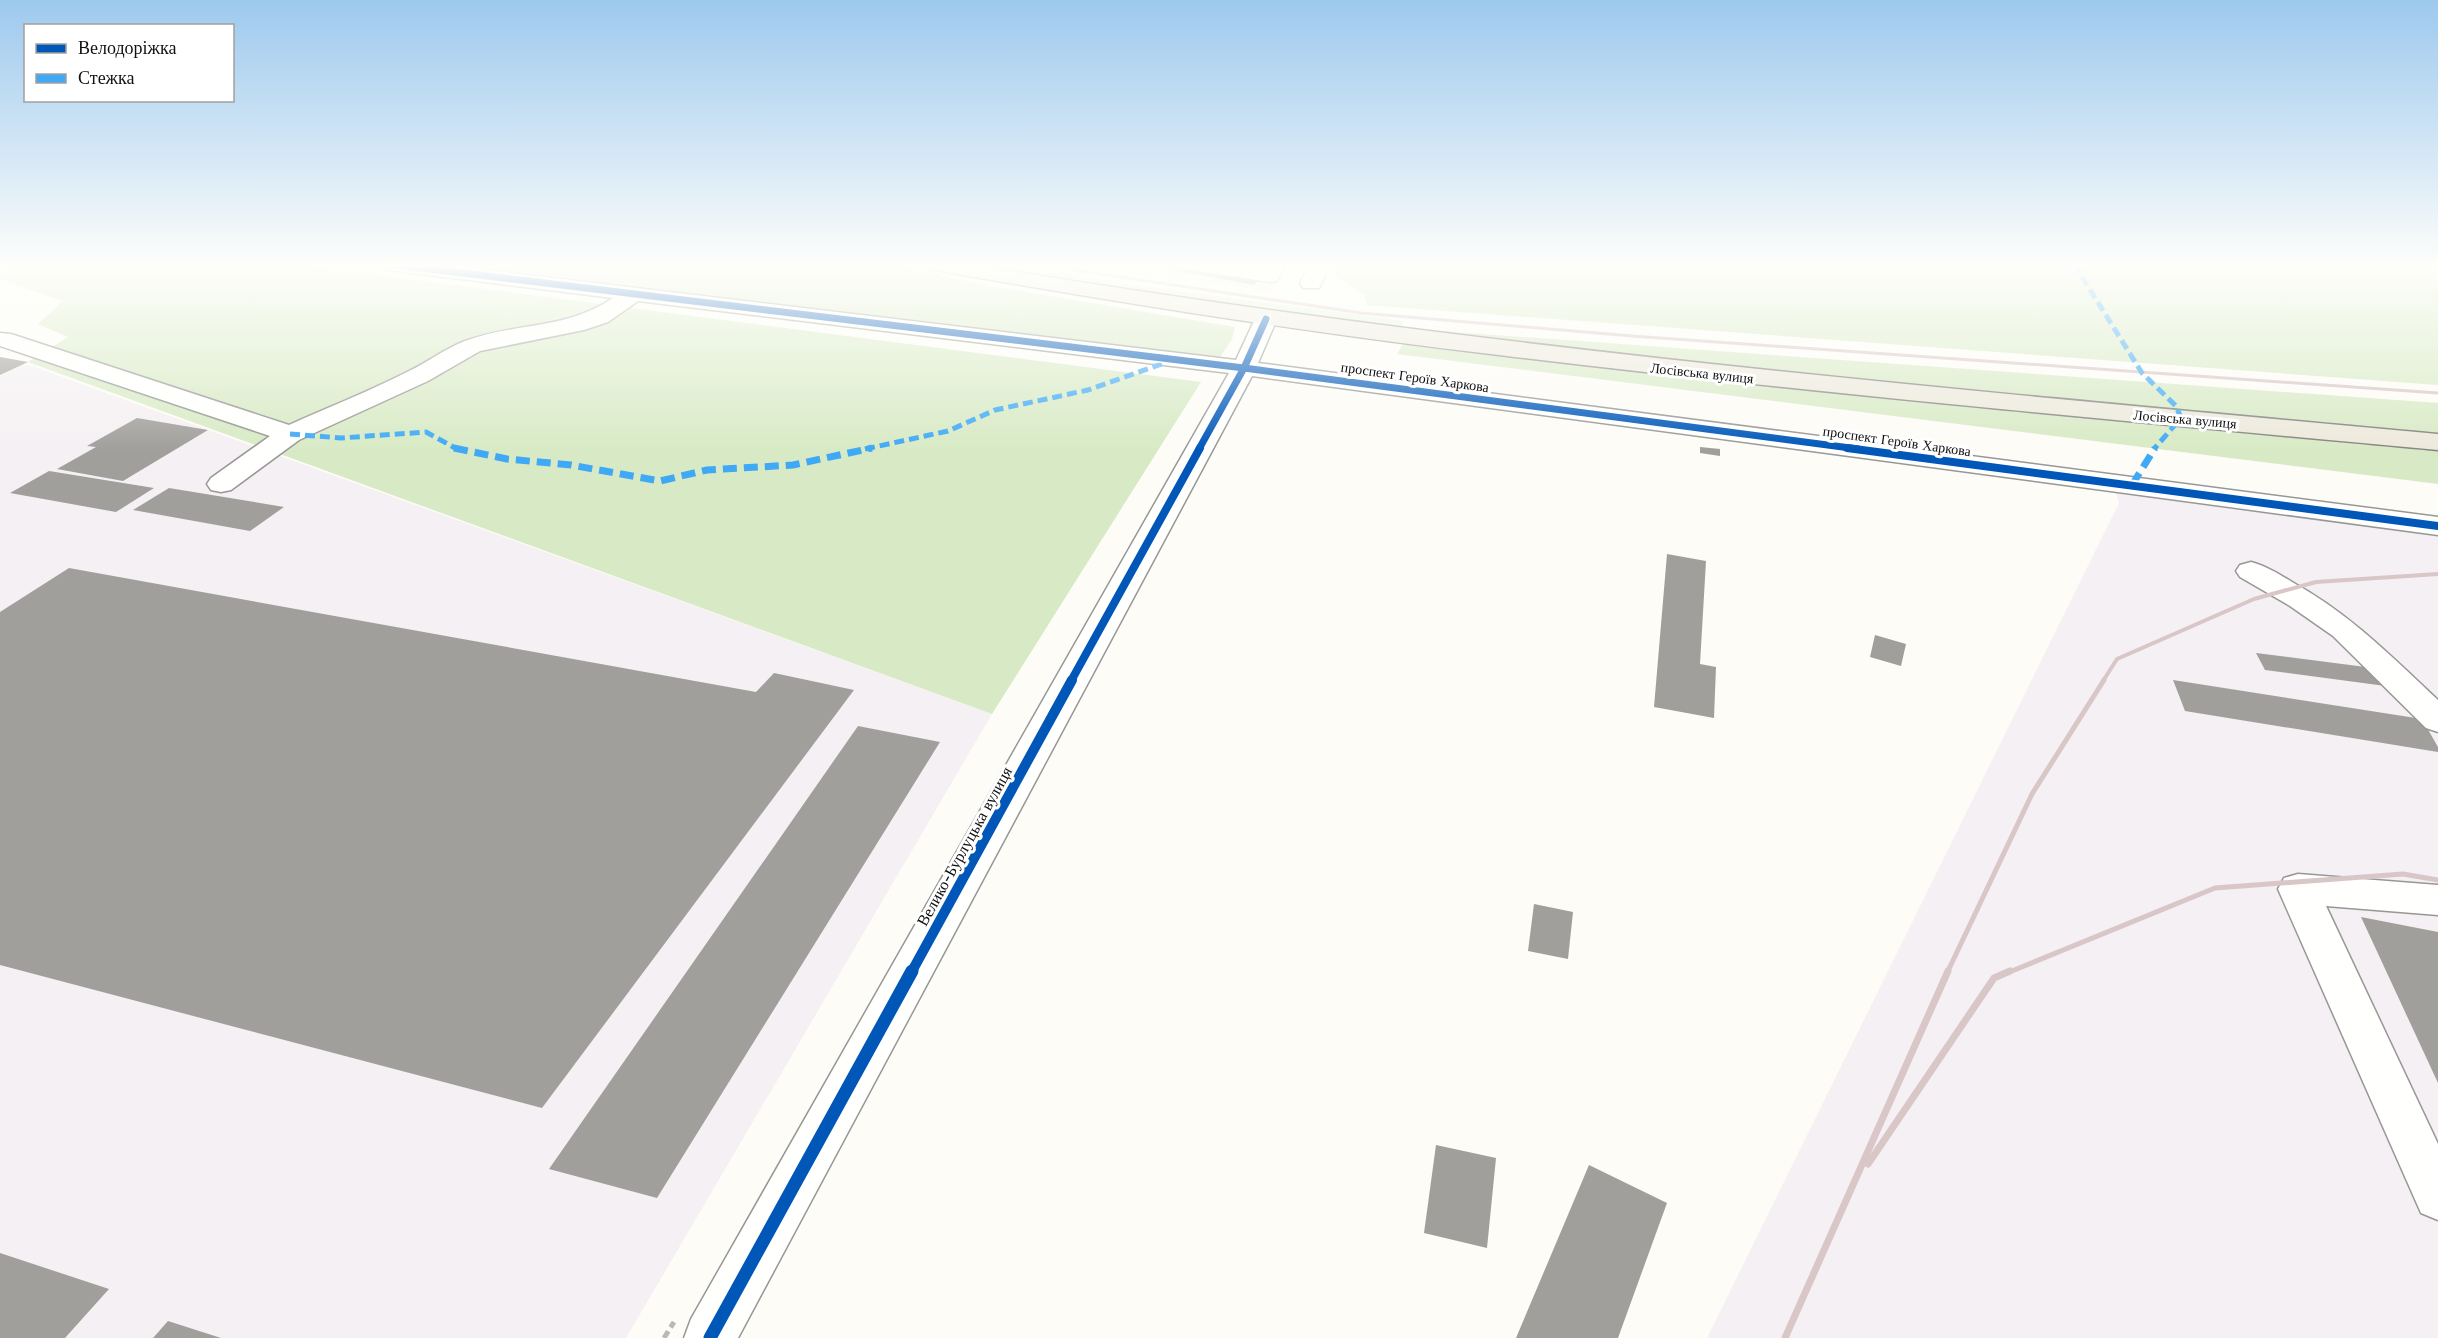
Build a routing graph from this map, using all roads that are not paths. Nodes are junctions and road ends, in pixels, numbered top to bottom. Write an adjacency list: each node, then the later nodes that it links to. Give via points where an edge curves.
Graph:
1 (565, 326): 7 (street, via 472,346 419,376)
2 (901, 326): 6 (street, проспект Героїв Харкова)
3 (1263, 326): 6 (street, Велико-Бурлуцька вулиця)
4 (1326, 326): 8 (main road, Лосівська вулиця, via 1718,375)
5 (3, 339): 7 (street)
6 (1244, 368): 10 (street, проспект Героїв Харкова); 15 (street, Велико-Бурлуцька вулиця)
7 (290, 434): 9 (street)
8 (2438, 442)
9 (221, 484)
10 (2438, 526)
11 (2251, 571): 12 (street, via 2344,629)
12 (2438, 720)
13 (2438, 900): 14 (street, via 2298,889)
14 (2438, 1197)
15 (710, 1338)

